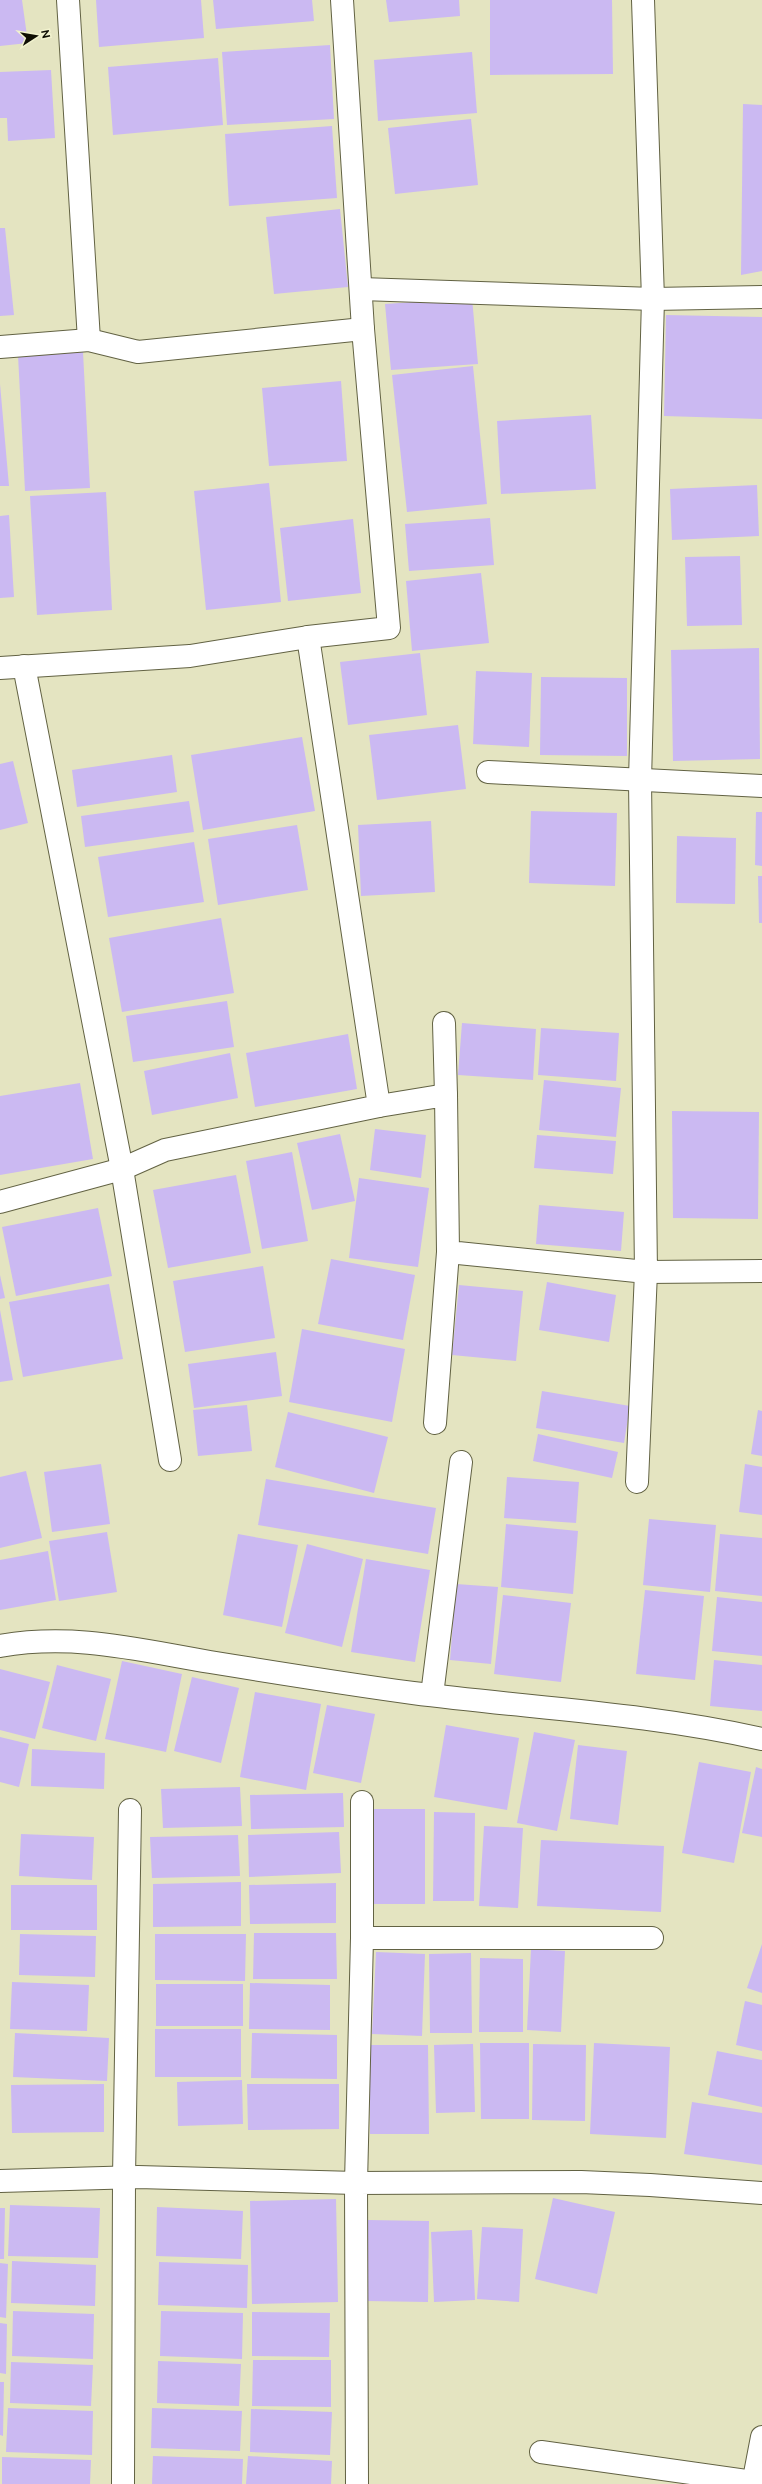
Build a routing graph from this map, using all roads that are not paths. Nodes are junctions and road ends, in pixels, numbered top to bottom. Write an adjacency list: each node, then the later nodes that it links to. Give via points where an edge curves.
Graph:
1 (68, 0): 8 (street)
2 (342, 0): 4 (street)
3 (642, 0): 6 (street)
4 (361, 289): 6 (street); 7 (street)
5 (762, 297): 6 (street)
6 (652, 299): 14 (street)
7 (363, 329): 8 (street, via 138,352); 10 (street, via 389,628)
8 (89, 340): 9 (street)
9 (0, 347)
10 (308, 637): 11 (street, via 190,656); 18 (street)
11 (24, 666): 12 (street); 19 (street)
12 (0, 668)
13 (488, 772): 14 (street)
14 (640, 780): 15 (street); 23 (street)
15 (762, 786)
16 (444, 1023): 17 (street)
17 (446, 1095): 18 (street); 21 (street)
18 (379, 1106): 19 (street, via 165,1150)
19 (122, 1169): 20 (street); 25 (street)
20 (0, 1202)
21 (448, 1252): 23 (street); 24 (street)
22 (762, 1271): 23 (street)
23 (646, 1272): 27 (street)
24 (435, 1423)
25 (170, 1460)
26 (460, 1462): 29 (street)
27 (637, 1482)
28 (0, 1646): 29 (street, via 29,1641 96,1642)
29 (432, 1695): 30 (street, via 615,1715)
30 (762, 1738)
31 (362, 1802): 33 (street)
32 (130, 1810): 35 (street)
33 (362, 1938): 34 (street); 37 (street)
34 (652, 1938)
35 (124, 2178): 36 (street); 37 (street); 42 (street)
36 (0, 2181)
37 (356, 2183): 38 (street, via 581,2182 650,2184); 43 (street)
38 (762, 2193)
39 (762, 2437): 41 (street)
40 (540, 2452): 41 (street)
41 (756, 2483)
42 (123, 2484)
43 (357, 2484)

